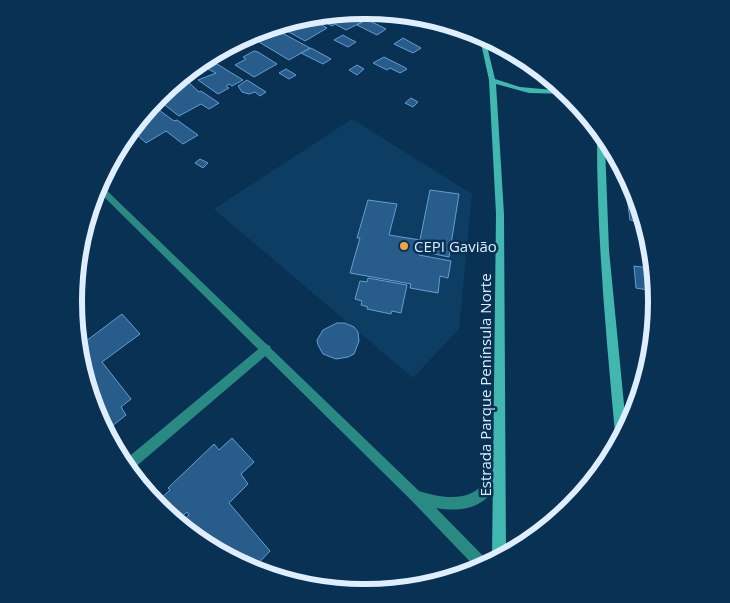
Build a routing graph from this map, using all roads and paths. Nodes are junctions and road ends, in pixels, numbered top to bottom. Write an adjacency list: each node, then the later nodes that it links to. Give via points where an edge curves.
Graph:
1 (483, 45): 2 (main road, Estrada Parque Península Norte)
2 (492, 80): 3 (main road, via 525,91); 9 (main road, Estrada Parque Península Norte, via 500,214)
3 (555, 92)
4 (601, 145): 7 (main road, via 608,310)
5 (104, 192): 6 (street)
6 (266, 350): 8 (street); 10 (street)
7 (620, 424)
8 (132, 462)
9 (500, 470): 10 (street, via 487,491 466,503 440,504); 11 (main road, Estrada Parque Península Norte)
10 (416, 497): 12 (street)
11 (499, 550)
12 (478, 560)

